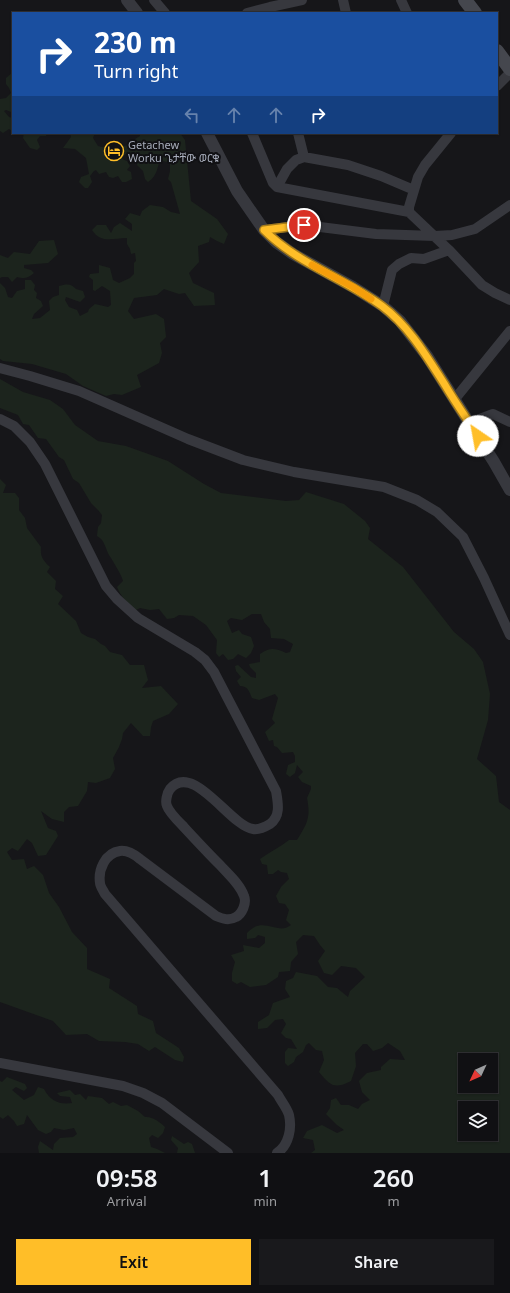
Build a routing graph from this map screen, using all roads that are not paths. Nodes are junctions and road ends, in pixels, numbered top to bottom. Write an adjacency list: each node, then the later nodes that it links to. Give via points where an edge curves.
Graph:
1 (127, 0): 9 (street)
2 (154, 0): 10 (street)
3 (302, 0): 8 (street)
4 (343, 0): 12 (street)
5 (401, 0): 13 (street)
6 (457, 0): 14 (main road)
7 (465, 0): 15 (main road)
8 (270, 10): 11 (street)
9 (136, 12)
10 (164, 12)
11 (255, 12)
12 (346, 12)
13 (407, 12)
14 (466, 12)
15 (474, 12)
16 (498, 41): 18 (main road)
17 (498, 52): 19 (main road)
18 (510, 57)
19 (510, 69)
20 (510, 73): 21 (street)
21 (498, 85)
22 (208, 134): 31 (street, via 237,191)
23 (252, 134): 27 (street)
24 (298, 134): 26 (street)
25 (448, 134): 28 (street, via 424,165)
26 (304, 157): 27 (street, via 296,160 287,169); 28 (street, via 348,165)
27 (277, 187): 30 (street)
28 (414, 190): 30 (street)
29 (510, 205): 32 (street, via 475,229)
30 (409, 212): 32 (street)
31 (264, 230): 32 (street, via 304,225 376,234); 35 (street, via 293,254)
32 (435, 236): 33 (street)
33 (449, 250): 34 (street, via 482,285); 35 (street, via 424,259 411,258 399,264 392,270)
34 (510, 300)
35 (383, 306): 38 (street, via 400,321 427,356)
36 (510, 331): 38 (street)
37 (0, 368): 43 (street, via 79,390 188,439 243,460 294,472 384,487 417,500 437,512 463,537)
38 (454, 400): 41 (street)
39 (0, 419): 46 (street, via 14,426 30,442 45,464 106,586 138,618 192,649 214,672 276,791 279,806 276,818 271,824 257,829 243,825 193,784 176,784 167,797 166,806 175,818 236,882 245,897 243,910 236,917 226,920 216,916 140,859 120,851 104,861 100,871 100,884 105,894 278,1095 289,1115 290,1137)
40 (510, 422): 41 (street, via 493,414)
41 (469, 423): 42 (street)
42 (510, 490)
43 (510, 635)
44 (0, 1063): 45 (street, via 123,1086 143,1093 162,1103)
45 (228, 1153)
46 (277, 1153)

